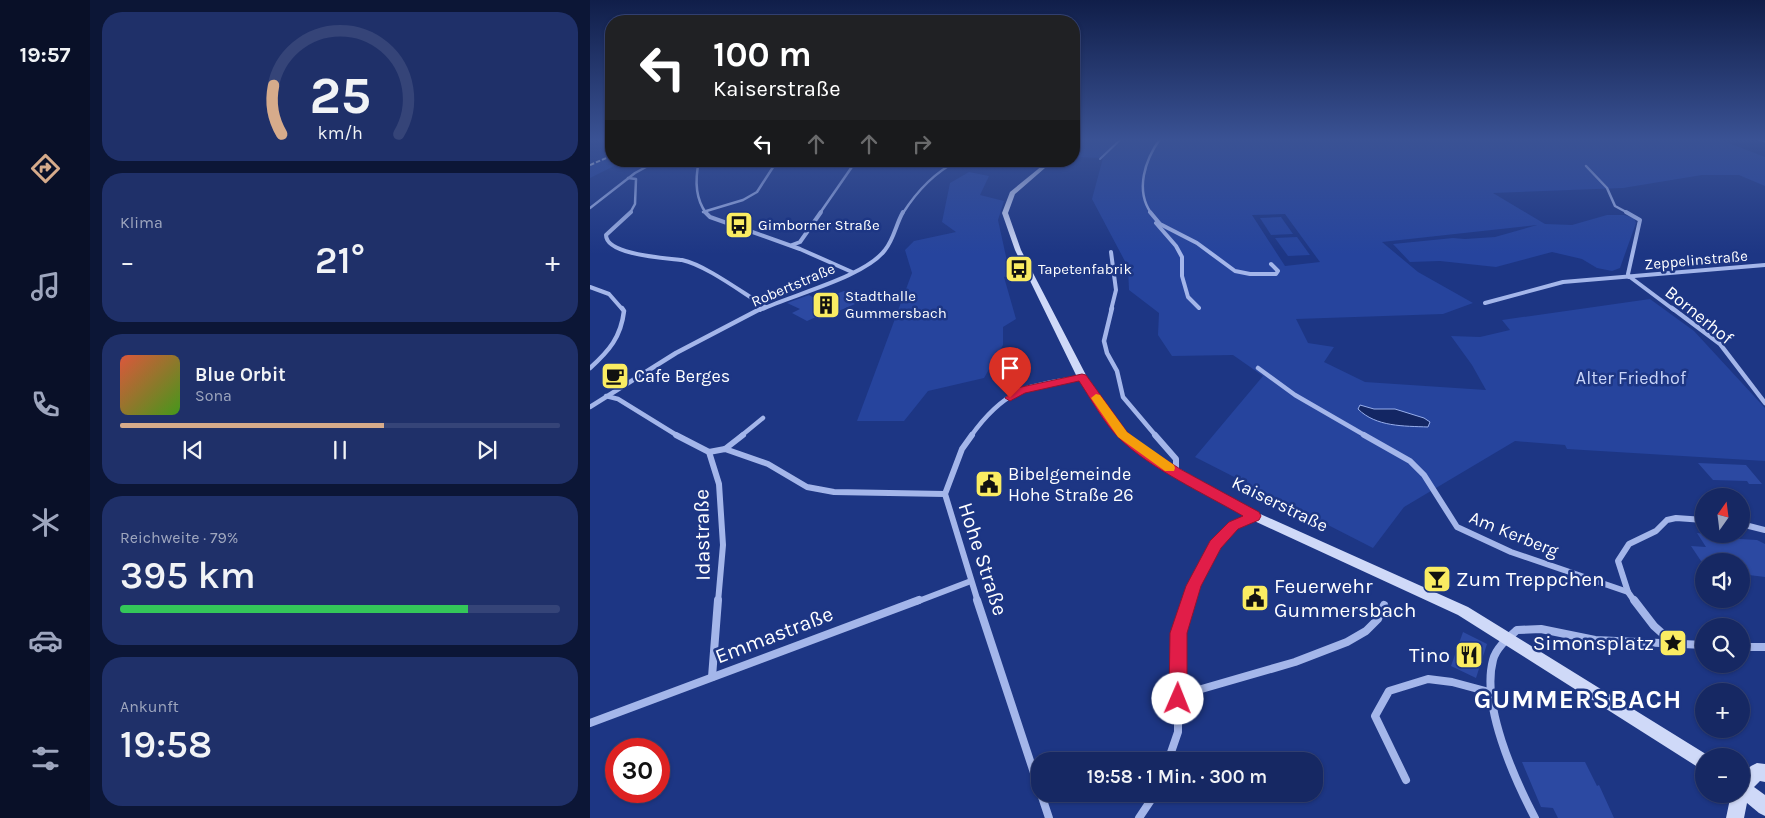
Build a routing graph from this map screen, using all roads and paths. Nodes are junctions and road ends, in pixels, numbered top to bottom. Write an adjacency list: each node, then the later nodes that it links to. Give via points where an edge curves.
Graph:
1 (696, 177): 10 (street)
2 (767, 177): 10 (street, via 757,192 743,200)
3 (845, 177): 12 (street, via 800,242)
4 (933, 177): 16 (street, Robertstraße, via 911,199 884,252)
5 (1031, 177): 24 (street, Kaiserstraße, via 1012,193 1004,214 1018,250)
6 (1144, 177): 11 (street, via 1144,196)
7 (1597, 177): 17 (street, via 1607,188 1615,206 1640,220)
8 (628, 178): 9 (street); 20 (street, via 636,179 635,204 632,211 606,235 610,245 624,251 685,261)
9 (590, 208)
10 (703, 212): 12 (street)
11 (1155, 219): 14 (street, via 1240,273 1276,274 1278,270); 21 (street, via 1182,257 1182,276 1188,297)
12 (792, 246): 16 (street)
13 (1111, 252): 31 (street, via 1116,290 1104,341 1107,352 1117,371 1123,397 1176,459)
14 (1271, 264)
15 (1765, 265): 17 (street, Zeppelinstraße)
16 (852, 272): 20 (street, Robertstraße)
17 (1629, 277): 19 (street, via 1563,282); 26 (street, Bornerhof, via 1720,344)
18 (590, 287): 22 (street, via 609,294 624,311 622,332)
19 (1485, 303)
20 (766, 307): 25 (street, Robertstraße)
21 (1199, 308)
22 (590, 368)
23 (1258, 368): 38 (street, Am Kerberg, via 1295,395 1410,461 1424,475 1457,527 1511,552)
24 (1082, 377): 31 (street, Kaiserstraße, via 1122,434); 32 (street, Hohe Straße, via 1021,390 1000,405 978,426 962,449)
25 (605, 396): 27 (street, Robertstraße); 30 (street, via 618,399)
26 (1765, 402)
27 (590, 407)
28 (763, 418): 29 (street)
29 (725, 449): 30 (street); 32 (street, via 768,464 816,489 864,494)
30 (709, 452): 45 (street, Idastraße, via 719,484 723,545)
31 (1176, 472): 33 (street, Kaiserstraße)
32 (945, 494): 37 (street, Hohe Straße)
33 (1254, 516): 40 (street, Kaiserstraße, via 1463,611); 46 (street, via 1234,525 1215,545 1199,572 1178,633)
34 (1695, 520): 38 (street, via 1667,520 1656,530 1629,544 1618,560)
35 (1750, 526): 36 (street)
36 (1765, 530)
37 (971, 581): 45 (street, Emmastraße); 51 (street, Hohe Straße)
38 (1628, 592): 41 (street, via 1654,626)
39 (1384, 606): 46 (street, via 1378,621 1355,638 1326,652 1198,690)
40 (1508, 639): 41 (street, via 1517,630 1541,629 1596,640); 47 (street, via 1493,659); 50 (street, Kaiserstraße)
41 (1673, 643): 42 (street)
42 (1695, 644)
43 (1750, 647): 44 (street)
44 (1765, 647)
45 (712, 677): 48 (street, Emmastraße)
46 (1178, 690): 49 (street, via 1178,732)
47 (1492, 693): 54 (street, via 1428,679 1389,691 1376,716); 62 (street, via 1501,740)
48 (590, 723)
49 (1171, 752)
50 (1695, 757)
51 (1031, 765)
52 (1765, 773): 53 (street, via 1757,772)
53 (1750, 779)
54 (1406, 780)
55 (1750, 794): 59 (street)
56 (1043, 802): 60 (street, Hohe Straße)
57 (1149, 802): 61 (street)
58 (1738, 803): 63 (street)
59 (1765, 807)
60 (1049, 818)
61 (1139, 818)
62 (1535, 818)
63 (1735, 818)

